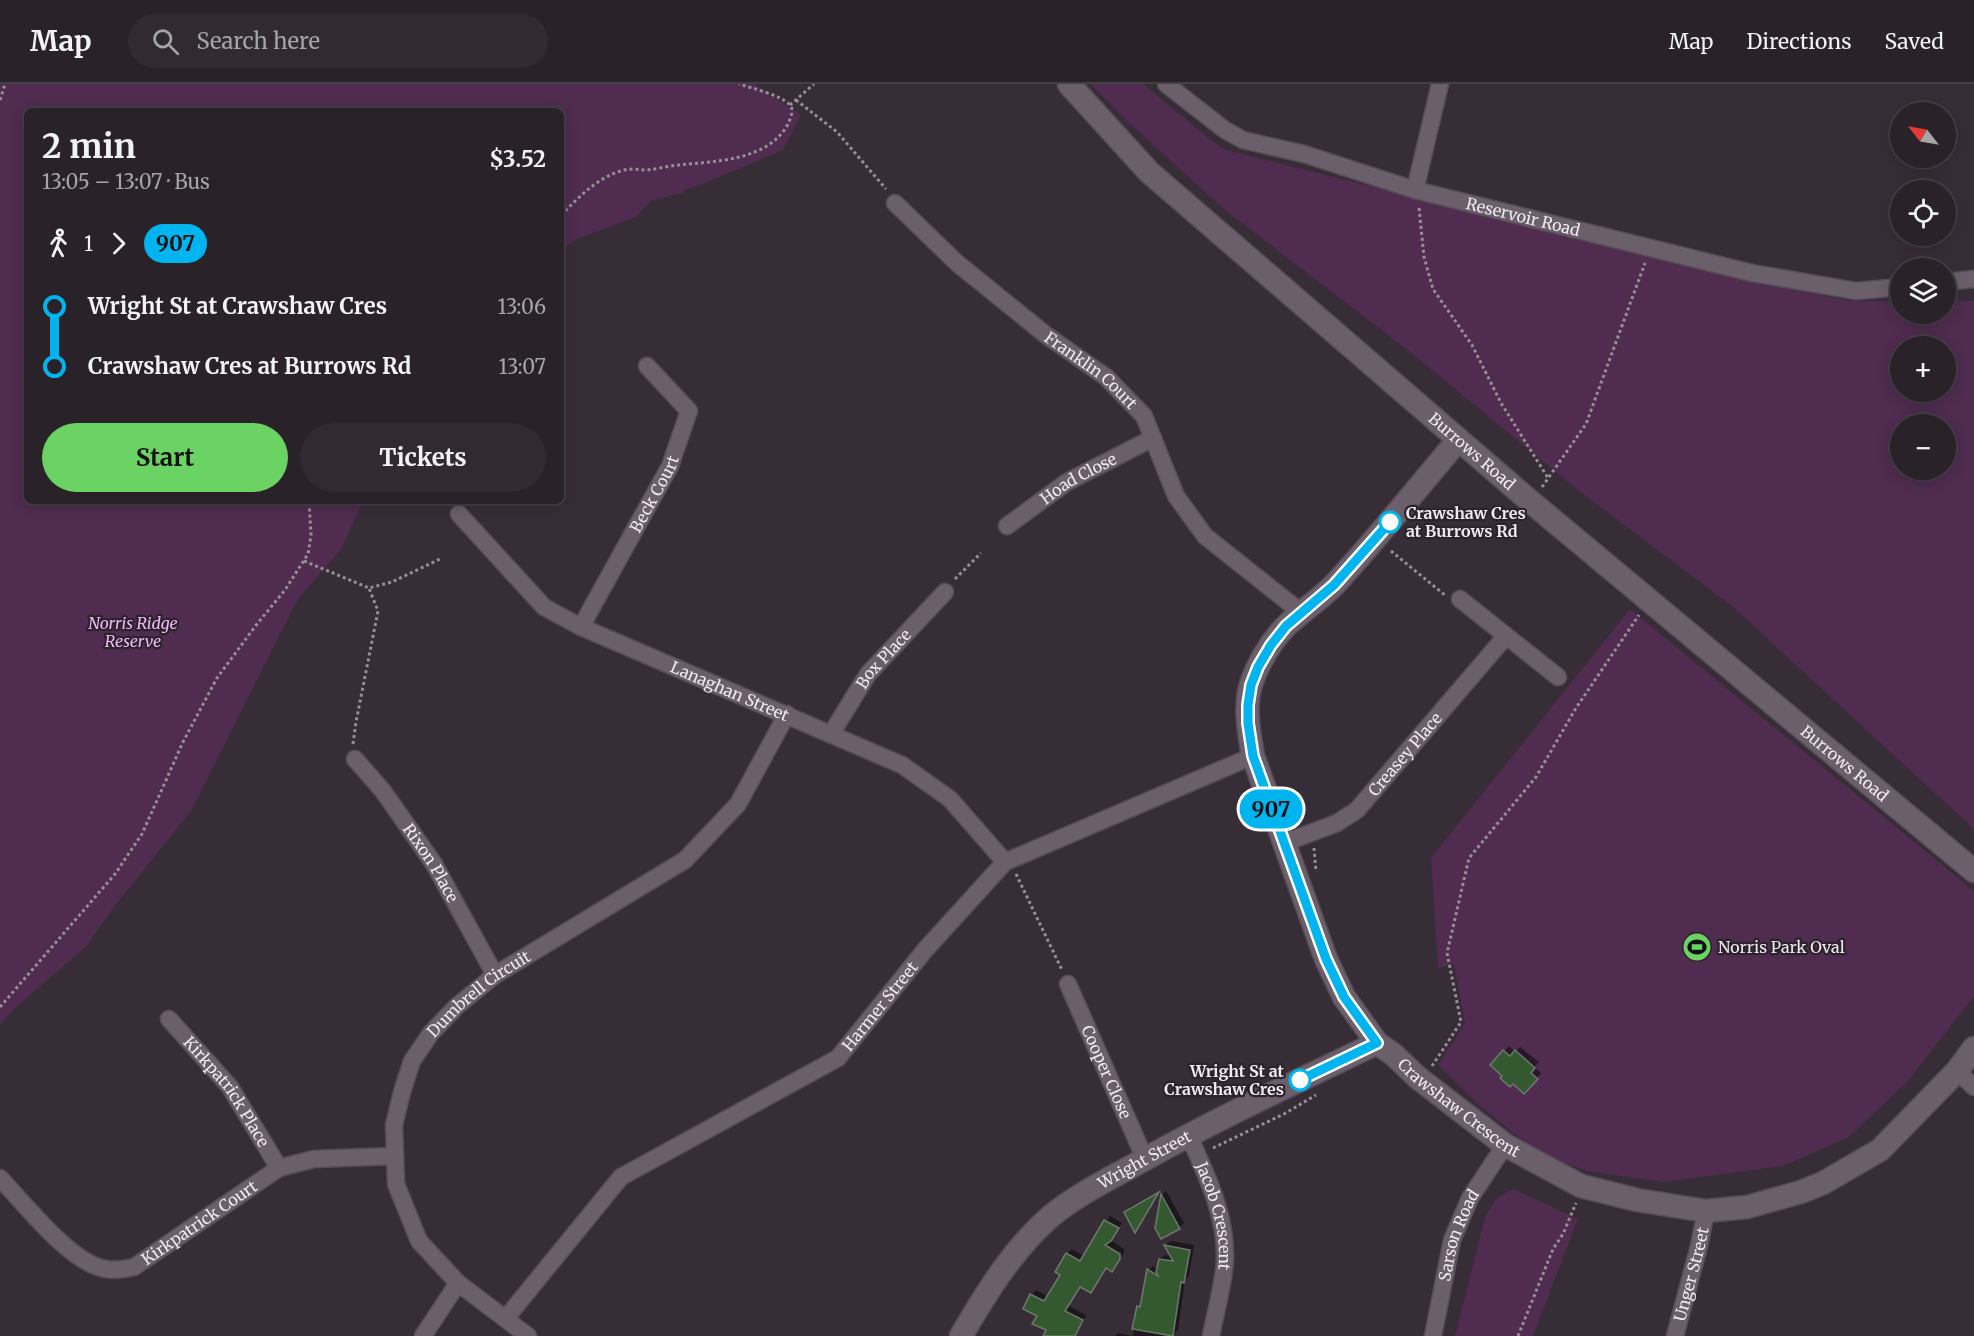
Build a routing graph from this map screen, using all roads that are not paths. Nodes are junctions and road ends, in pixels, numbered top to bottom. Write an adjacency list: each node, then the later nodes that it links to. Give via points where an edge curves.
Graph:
1 (1069, 84): 11 (street, Burrows Road, via 1149,172)
2 (1166, 84): 4 (street, Reservoir Road, via 1244,140 1304,154)
3 (1440, 84): 4 (street)
4 (1415, 190): 8 (street, Reservoir Road, via 1752,273 1856,291)
5 (896, 203): 10 (street, Franklin Court, via 957,263 1106,377 1144,416)
6 (1974, 279): 7 (street)
7 (1956, 281)
8 (1890, 288)
9 (647, 366): 17 (street, Beck Court, via 689,411 670,466)
10 (1153, 438): 13 (street, Hoad Close, via 1067,482); 16 (street, Franklin Court, via 1176,496 1205,536)
11 (1458, 440): 16 (street, Crawshaw Crescent, via 1384,549); 26 (street, Burrows Road)
12 (459, 514): 17 (street, Lanaghan Street, via 544,607)
13 (1006, 526)
14 (947, 588): 21 (street, Box Place, via 868,674)
15 (1457, 601): 18 (street)
16 (1302, 613): 22 (street, Crawshaw Crescent, via 1271,645 1251,685 1248,723)
17 (581, 627): 20 (street, Lanaghan Street)
18 (1506, 636): 19 (street); 24 (street, Creasey Place, via 1357,810 1337,823)
19 (1558, 677)
20 (787, 714): 21 (street, Lanaghan Street); 27 (street, Dumbrell Circuit, via 738,804 685,860)
21 (831, 734): 25 (street, Lanaghan Street, via 902,765 950,799)
22 (1253, 756): 24 (street, Crawshaw Crescent); 25 (street, Harmer Street)
23 (355, 759): 27 (street, Rixon Place, via 383,791 434,864)
24 (1284, 843): 30 (street, Crawshaw Crescent, via 1326,959 1344,997)
25 (1010, 866): 42 (street, Harmer Street, via 925,950 838,1058 621,1177)
26 (1974, 871)
27 (495, 975): 36 (street, Dumbrell Circuit, via 457,1006 412,1061 394,1125)
28 (1066, 978): 37 (street, Cooper Close)
29 (169, 1019): 38 (street, Kirkpatrick Place, via 230,1087)
30 (1377, 1043): 34 (street, Wright Street); 35 (street, Crawshaw Crescent)
31 (1974, 1048): 32 (street, Crawshaw Crescent)
32 (1957, 1071): 33 (street); 40 (street, Crawshaw Crescent, via 1880,1150 1852,1167 1792,1195 1747,1207)
33 (1974, 1087)
34 (1188, 1134): 37 (street, Wright Street); 46 (street, Jacob Crescent, via 1217,1202 1223,1231 1226,1260)
35 (1505, 1144): 40 (street, Crawshaw Crescent, via 1581,1186); 47 (street, Sarson Road, via 1470,1197 1452,1240)
36 (395, 1156): 38 (street, Kirkpatrick Court, via 314,1159); 41 (street, Dumbrell Circuit, via 396,1184 419,1241)
37 (1145, 1159): 45 (street, Wright Street, via 1051,1217 995,1280)
38 (279, 1168): 39 (street, Kirkpatrick Court, via 134,1267 117,1270 85,1261 68,1249)
39 (0, 1178)
40 (1706, 1211): 48 (street, Unger Street)
41 (458, 1283): 42 (street, Dumbrell Circuit); 43 (street)
42 (506, 1318): 44 (street, Dumbrell Circuit)
43 (423, 1336)
44 (528, 1336)
45 (961, 1336)
46 (1211, 1336)
47 (1433, 1336)
48 (1675, 1336)

